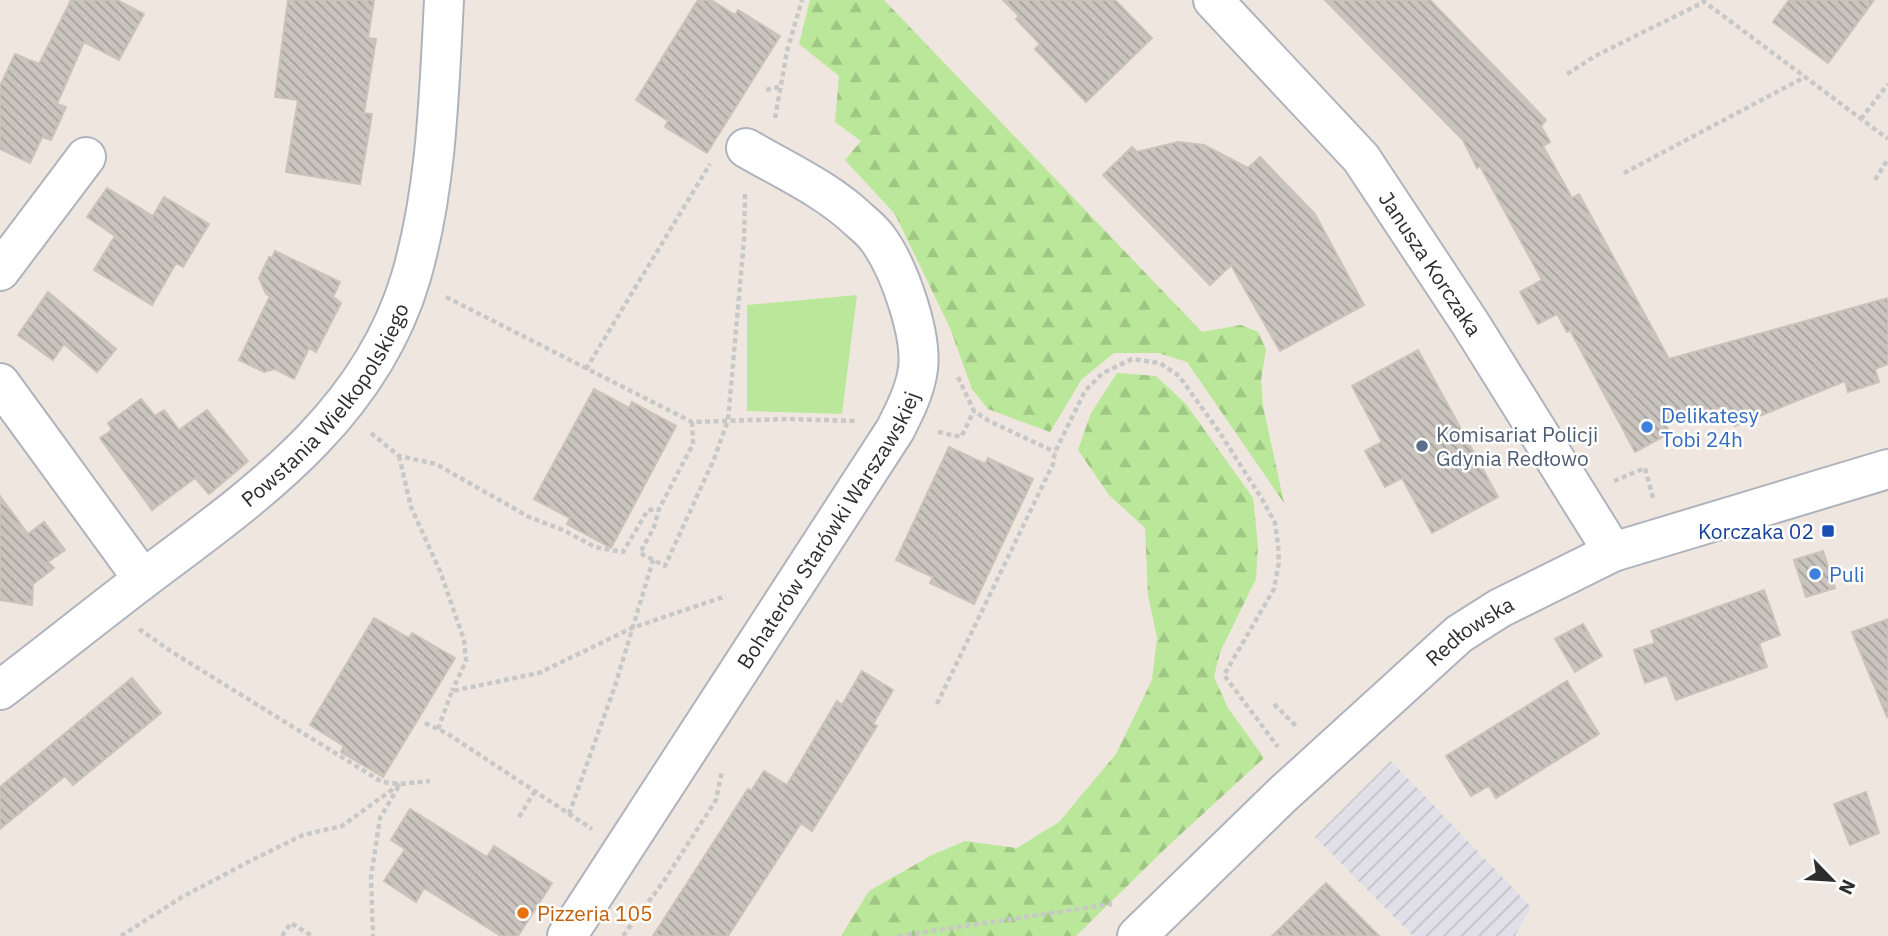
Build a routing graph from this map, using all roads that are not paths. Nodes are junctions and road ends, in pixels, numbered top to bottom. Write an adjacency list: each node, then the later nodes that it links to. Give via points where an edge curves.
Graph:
1 (444, 0): 9 (street, Powstania Wielkopolskiego, via 430,195 410,279 376,357 309,445 244,504)
2 (1213, 0): 8 (street, Janusza Korczaka, via 1361,159)
3 (746, 148): 11 (street, Bohaterów Starówki Warszawskiej, via 836,201 878,239 908,308 918,373 895,430)
4 (86, 157): 5 (street)
5 (0, 271)
6 (0, 383): 9 (street)
7 (1888, 469): 8 (street, Redłowska)
8 (1613, 552): 12 (street, Redłowska, via 1500,608 1459,634 1281,796)
9 (143, 579): 10 (street, Powstania Wielkopolskiego)
10 (0, 690)
11 (566, 936)
12 (1138, 936)

